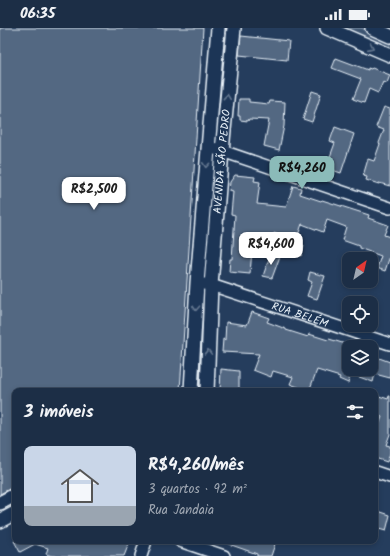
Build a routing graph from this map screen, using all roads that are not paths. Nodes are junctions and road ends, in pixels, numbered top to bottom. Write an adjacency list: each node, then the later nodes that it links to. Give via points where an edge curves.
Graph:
1 (218, 28): 7 (street, AVENIDA SÃO PEDRO)
2 (234, 28): 8 (street, AVENIDA SÃO PEDRO, one-way to 2)
3 (327, 28): 6 (street, one-way to 6)
4 (372, 28): 5 (street)
5 (390, 36)
6 (390, 56)
7 (208, 147): 8 (street); 10 (street, AVENIDA SÃO PEDRO, one-way to 10)
8 (222, 150): 9 (street); 11 (street, AVENIDA SÃO PEDRO)
9 (390, 208)
10 (197, 283): 11 (street, RUA BELÉM); 13 (street, AVENIDA SÃO PEDRO, one-way to 13)
11 (211, 285): 12 (street, RUA BELÉM); 14 (street, AVENIDA SÃO PEDRO, one-way to 11)
12 (390, 344)
13 (191, 388)
14 (207, 388)
15 (378, 473): 16 (street)
16 (390, 477)
17 (12, 497): 18 (street)
18 (0, 503)
19 (12, 514): 20 (street)
20 (0, 520)
21 (145, 544): 23 (street)
22 (189, 544): 24 (street)
23 (141, 556)
24 (224, 556)

